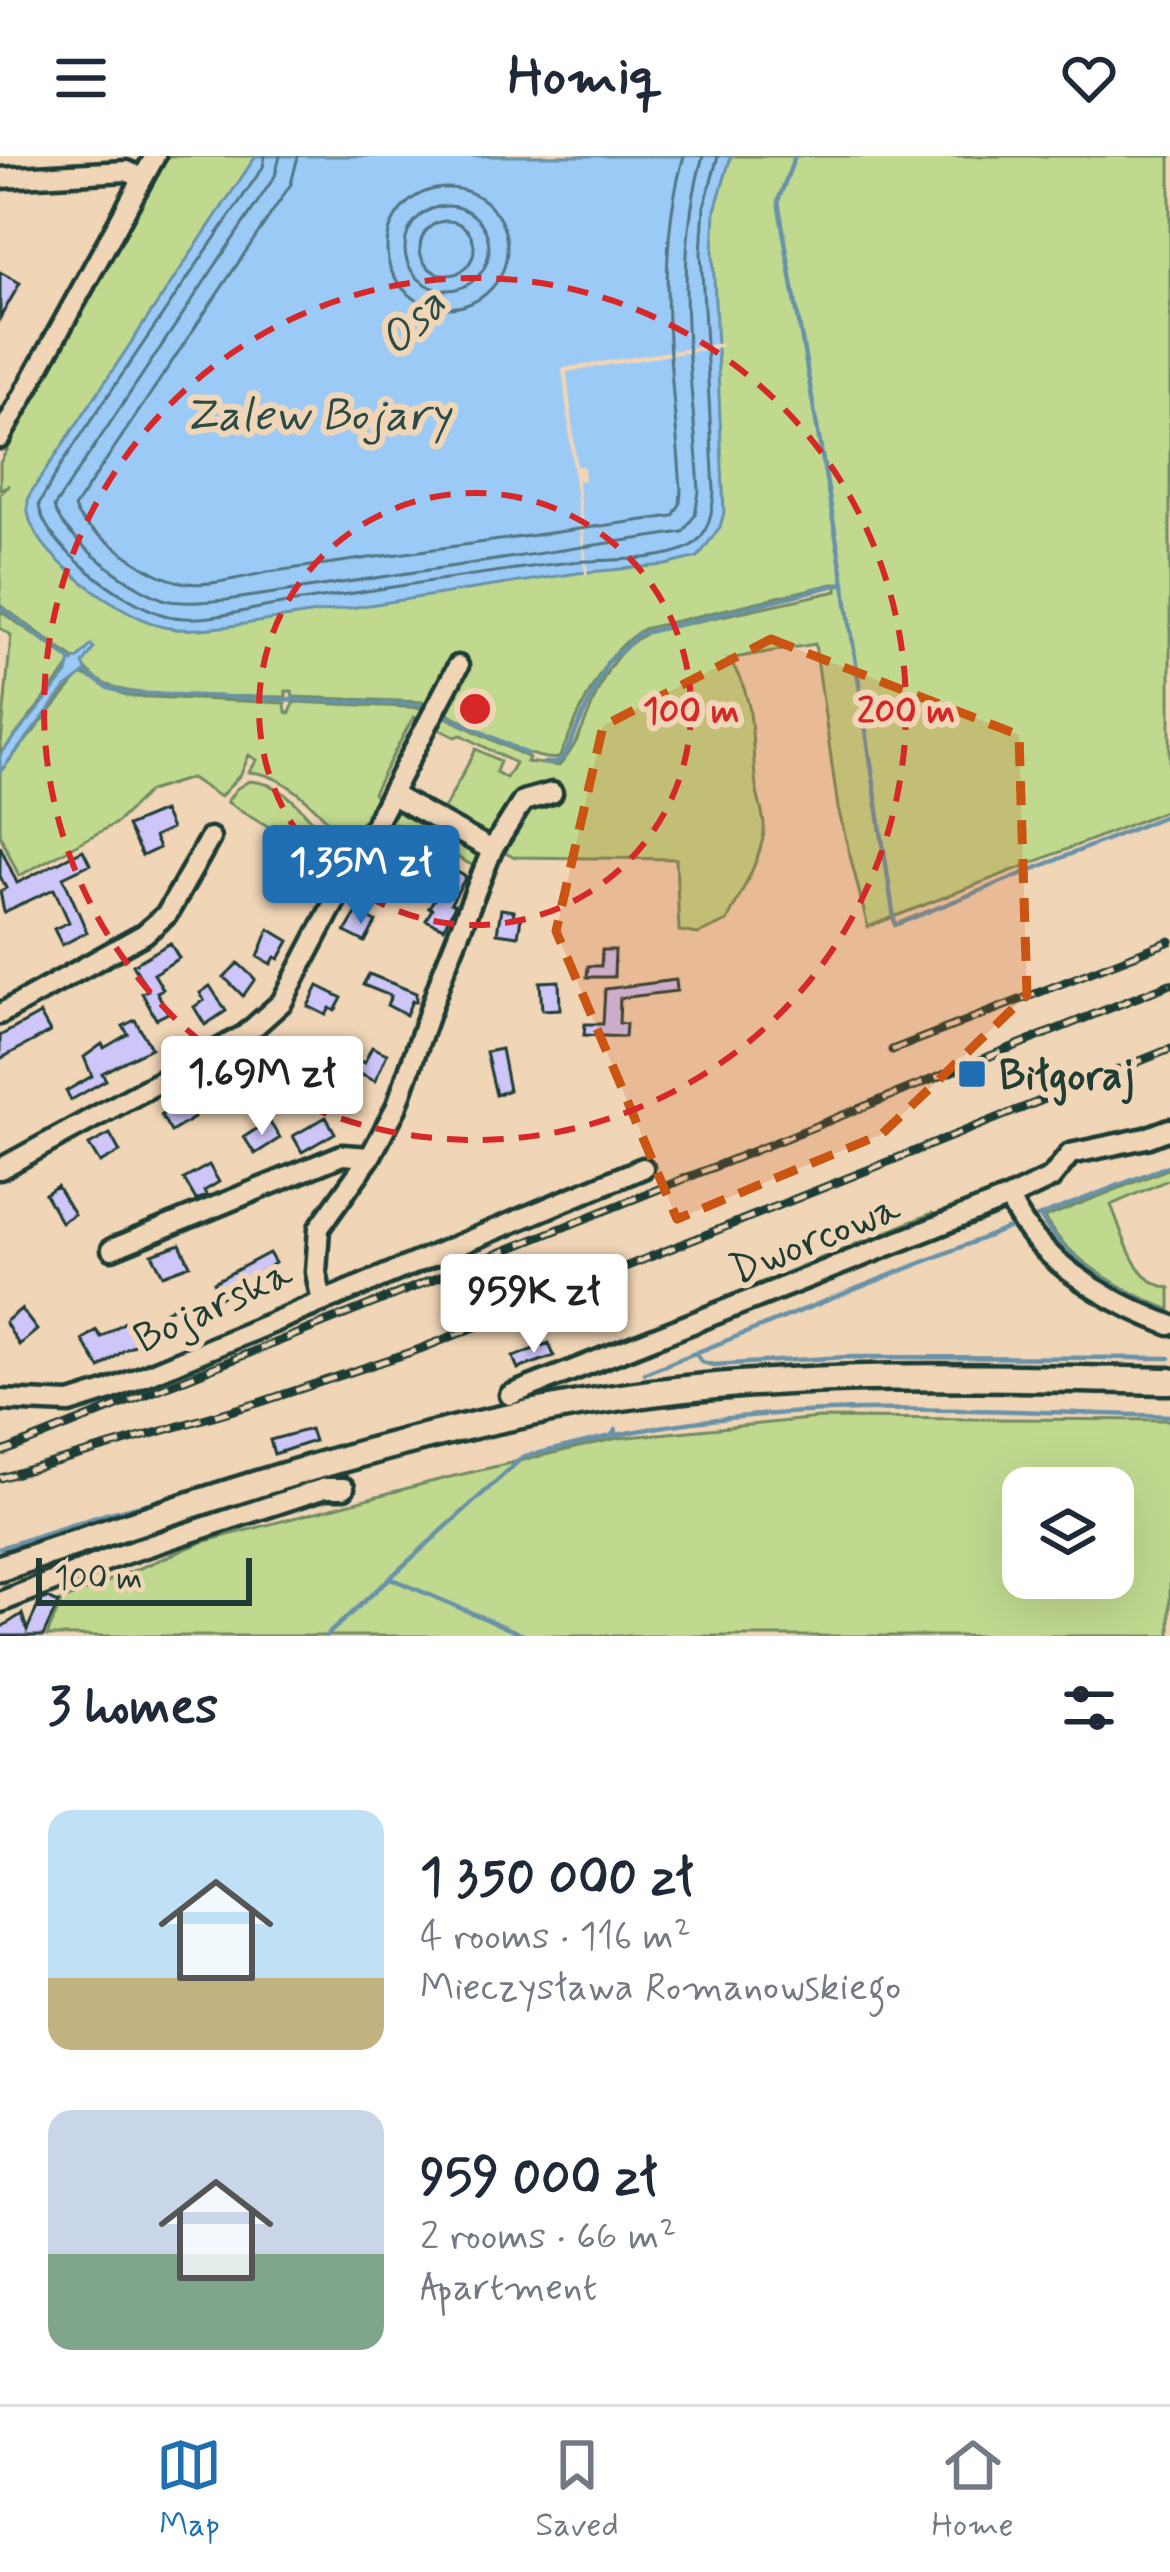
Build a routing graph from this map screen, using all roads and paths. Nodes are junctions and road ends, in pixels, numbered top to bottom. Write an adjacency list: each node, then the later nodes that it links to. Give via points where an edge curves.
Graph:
1 (155, 156): 3 (street)
2 (0, 178): 3 (street, via 126,171)
3 (143, 178): 4 (street)
4 (0, 438)
5 (458, 666): 7 (street)
6 (552, 793): 9 (street, Bojarska, via 524,802)
7 (392, 795): 9 (street); 14 (street, via 292,989 264,1020)
8 (210, 838): 10 (street, via 176,900 144,934)
9 (492, 850): 12 (street, Bojarska, via 396,1108)
10 (0, 1014)
11 (1170, 1129): 15 (street, Dworcowa, via 1070,1154 1051,1178)
12 (370, 1156): 16 (street, via 343,1155); 17 (street, Bojarska, via 320,1228)
13 (643, 1168): 17 (street)
14 (0, 1169)
15 (1009, 1198): 18 (street, via 1063,1266); 20 (street, Dworcowa)
16 (112, 1249)
17 (322, 1302): 21 (street, Bojarska, via 83,1400)
18 (1170, 1325)
19 (1170, 1381): 23 (main road, via 864,1376 622,1397 394,1445)
20 (511, 1395)
21 (0, 1400)
22 (344, 1488): 25 (street)
23 (69, 1545): 24 (main road); 25 (street)
24 (0, 1568)
25 (78, 1571): 26 (street)
26 (0, 1602)

